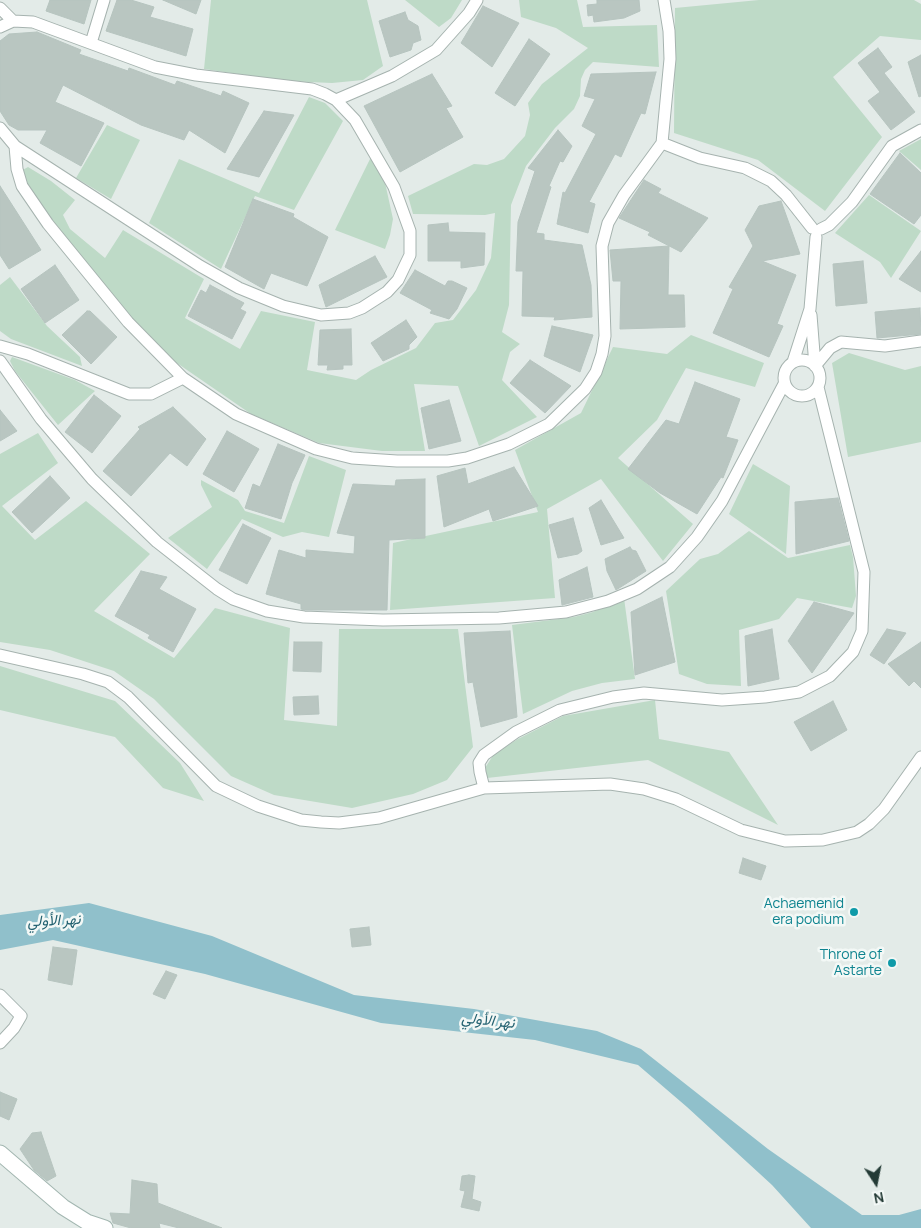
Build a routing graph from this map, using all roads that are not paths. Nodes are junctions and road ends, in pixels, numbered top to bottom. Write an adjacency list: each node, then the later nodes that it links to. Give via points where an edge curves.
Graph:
1 (104, 0): 7 (street)
2 (476, 0): 8 (street, via 469,14 436,50 392,76)
3 (664, 0): 11 (street, via 670,60)
4 (0, 8): 5 (street)
5 (13, 21): 6 (street); 7 (street, via 33,22)
6 (0, 28)
7 (91, 43): 8 (street, via 154,67 312,89)
8 (336, 100): 12 (street, via 364,132 394,187 407,218 411,242 406,267 387,292 362,308 334,315 283,306 219,278)
9 (0, 128): 12 (street)
10 (921, 130): 13 (street, via 892,146 852,202 829,225)
11 (662, 143): 13 (street, via 700,158 744,168 771,181); 20 (street, via 624,194 608,222 602,246 605,336 596,372 569,407 549,424 530,434 489,451 448,461 397,462 352,458 316,449 236,414)
12 (16, 146): 20 (street, via 22,186 48,224 128,322)
13 (816, 231): 14 (street)
14 (810, 310): 18 (street); 19 (street)
15 (921, 341): 19 (street, via 885,346 841,342 830,348)
16 (0, 346): 20 (street, via 129,394 151,394)
17 (0, 361): 21 (street, via 41,419 92,479 157,542 217,589 233,599 268,611 304,617 383,620 499,618 566,612 638,589 670,567 697,537 722,501)
18 (793, 362): 19 (street, via 805,360); 21 (street, via 784,371)
19 (815, 366): 22 (street, via 820,376)
20 (183, 378)
21 (784, 384): 22 (street, via 791,394 797,396 809,395)
22 (818, 387): 25 (street, via 864,572 862,631 853,652 830,676 799,692 722,700 644,693 560,710 516,732 484,755 479,763)
23 (0, 655): 25 (street, via 108,682 128,697 216,786 242,800 301,820 360,822)
24 (921, 758): 25 (street, via 884,810 869,824 857,832 823,840 785,841 741,830 676,799 636,787 610,784)
25 (484, 788)
26 (0, 994): 27 (street, via 20,1016 14,1028)
27 (0, 1042)
28 (0, 1153): 29 (main road, via 62,1206 87,1222)
29 (106, 1228)

